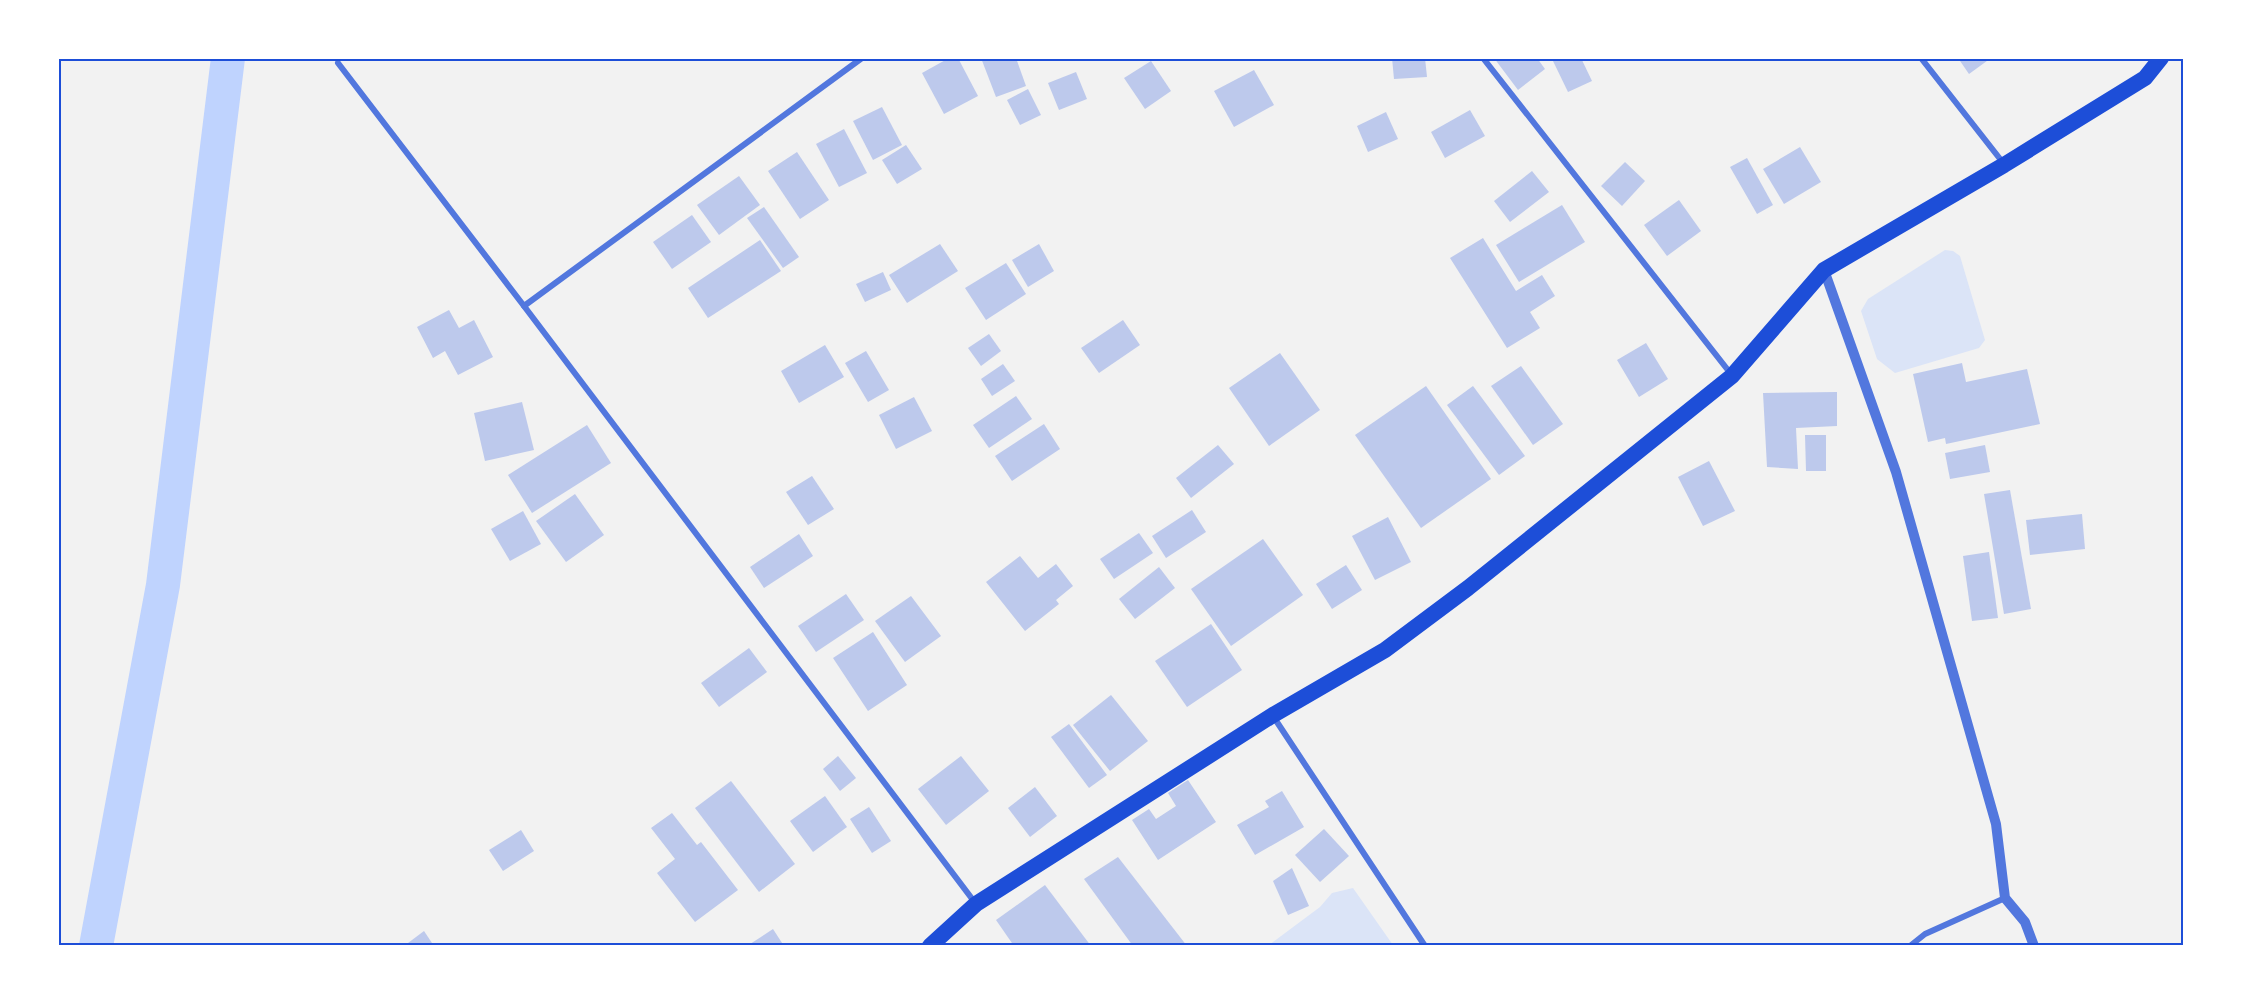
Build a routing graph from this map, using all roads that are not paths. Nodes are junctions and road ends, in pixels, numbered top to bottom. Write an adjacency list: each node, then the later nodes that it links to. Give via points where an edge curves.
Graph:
1 (862, 58): 8 (street)
2 (1484, 58): 9 (street)
3 (1921, 58): 6 (street)
4 (2161, 58): 6 (highway, via 2145,78)
5 (338, 63): 8 (street)
6 (2004, 165): 7 (highway)
7 (1824, 270): 9 (highway); 11 (street, via 1896,472 1996,824)
8 (524, 306): 12 (street)
9 (1732, 376): 10 (highway, via 1385,650)
10 (1273, 715): 12 (highway); 14 (street)
11 (2005, 898): 15 (street, via 1925,934); 16 (street, via 2025,921)
12 (975, 904): 13 (highway)
13 (930, 945)
14 (1425, 945)
15 (1910, 945)
16 (2034, 945)

